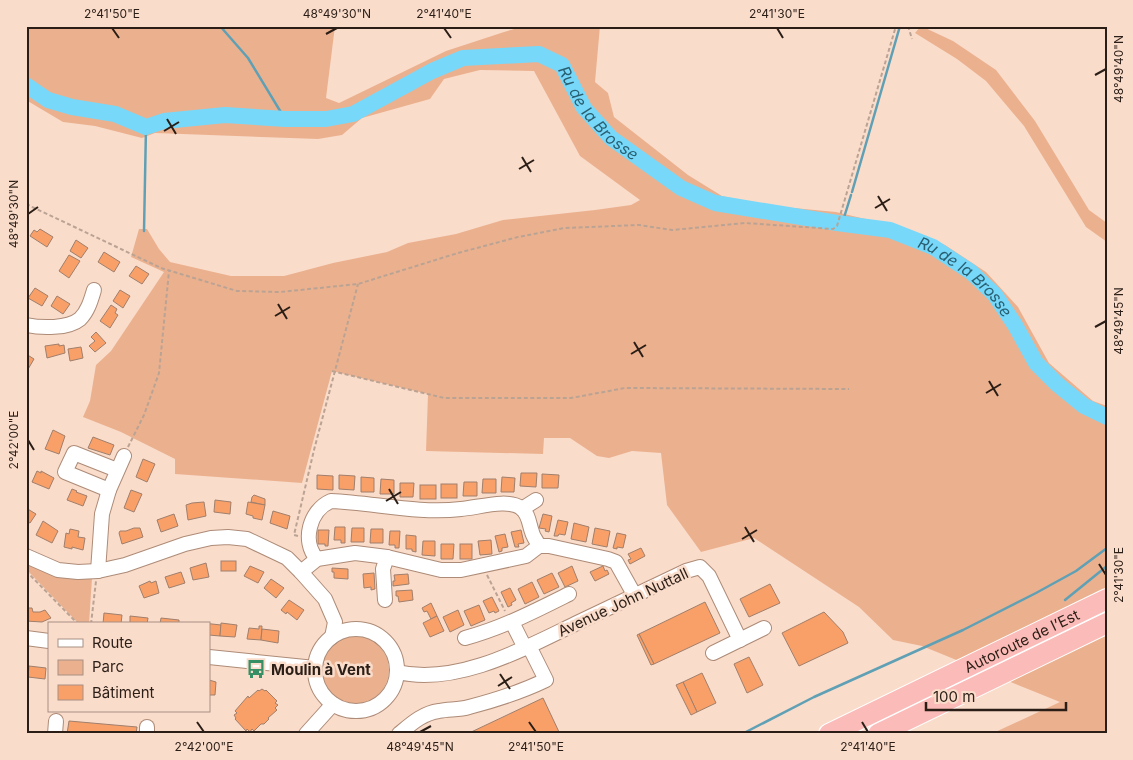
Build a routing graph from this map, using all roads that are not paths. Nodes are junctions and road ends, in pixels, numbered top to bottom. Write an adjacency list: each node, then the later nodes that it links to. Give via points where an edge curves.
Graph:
1 (94, 290): 2 (street, via 80,319 63,326 39,328)
2 (26, 325)
3 (124, 456): 4 (street)
4 (117, 470): 5 (street); 5 (street, via 74,453 65,472)
5 (109, 490): 13 (street, via 102,514)
6 (536, 500): 7 (street)
7 (522, 509): 8 (street); 11 (street, via 514,504 500,504 430,511 331,501 322,505 312,520 311,552)
8 (539, 546): 10 (street, via 526,556 461,570 441,570); 15 (street, via 616,562)
9 (26, 556): 13 (street, via 58,570)
10 (387, 557): 11 (street, via 355,552); 17 (street, via 383,568)
11 (317, 559): 12 (street)
12 (301, 572): 13 (street, via 287,558 271,549 248,539 228,537 184,544); 21 (street, via 325,599 336,622)
13 (99, 575)
14 (569, 594): 18 (street, Avenue John Nuttall)
15 (635, 596): 24 (street, Avenue John Nuttall, via 700,567 709,576); 26 (street, Avenue John Nuttall)
16 (1107, 599): 34 (highway, Autoroute de l’Est)
17 (385, 600)
18 (511, 623): 23 (street, Avenue John Nuttall); 26 (street)
19 (1107, 623): 35 (highway, Autoroute de l’Est)
20 (764, 628): 24 (street)
21 (332, 637): 29 (street, via 323,645); 30 (street, via 356,629 369,631 390,647 396,659)
22 (26, 638): 25 (street)
23 (465, 638)
24 (740, 640): 27 (street)
25 (48, 641)
26 (527, 647): 30 (street, Avenue John Nuttall, via 486,664 455,672 420,676); 33 (street, via 546,680 490,702 423,716)
27 (713, 652)
28 (210, 657): 29 (street)
29 (315, 668): 31 (street, via 317,682)
30 (397, 672): 31 (street, via 389,695 380,704 350,711)
31 (333, 704): 32 (street)
32 (306, 734)
33 (399, 734)
34 (829, 734)
35 (878, 734)

